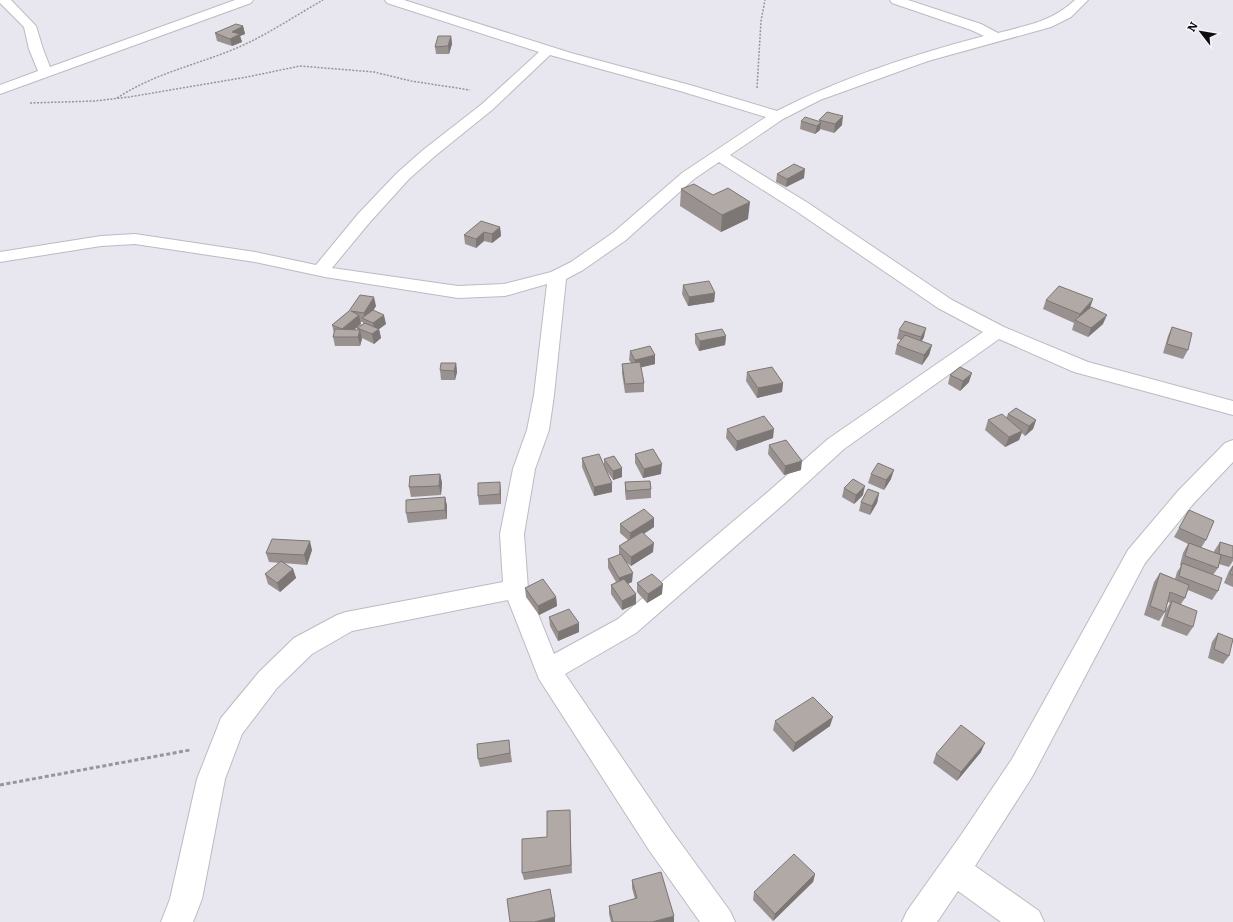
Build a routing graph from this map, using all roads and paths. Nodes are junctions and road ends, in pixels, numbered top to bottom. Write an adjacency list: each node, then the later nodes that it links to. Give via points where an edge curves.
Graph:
1 (247, 0): 10 (street)
2 (323, 0): 13 (path, via 246,43 155,76 133,86)
3 (391, 0): 9 (street)
4 (765, 0): 15 (path, via 761,21 756,95)
5 (896, 0): 8 (street, via 976,27)
6 (1082, 0): 8 (street, via 1067,14 1046,24)
7 (3, 1): 10 (street, via 30,26)
8 (996, 37): 16 (street, via 923,58 815,97)
9 (547, 51): 12 (street); 15 (street)
10 (46, 73): 11 (street)
11 (0, 90)
12 (500, 96): 13 (path, via 374,72 300,66); 19 (street, via 403,176)
13 (116, 99): 14 (path)
14 (30, 103)
15 (759, 110): 16 (street)
16 (778, 116): 17 (street)
17 (720, 156): 20 (street, via 688,176 620,236 577,266); 21 (street, via 802,207 944,304)
18 (0, 257): 19 (street, via 116,239 135,239 255,257)
19 (320, 271): 20 (street, via 458,292 505,290)
20 (557, 276): 24 (street, via 538,430 524,469 512,534)
21 (997, 331): 22 (street, via 1082,367 1203,402); 25 (street, via 836,444 627,626)
22 (1233, 408)
23 (1233, 448): 28 (street, via 1186,497 1136,557 1022,768)
24 (516, 589): 25 (street); 26 (street, via 346,622 303,646 268,680 231,727)
25 (548, 671): 30 (street, via 660,840)
26 (225, 743): 27 (path); 29 (street, via 211,779 186,899)
27 (0, 785)
28 (954, 870): 31 (street); 32 (street)
29 (177, 922)
30 (719, 922)
31 (918, 922)
32 (1028, 922)

